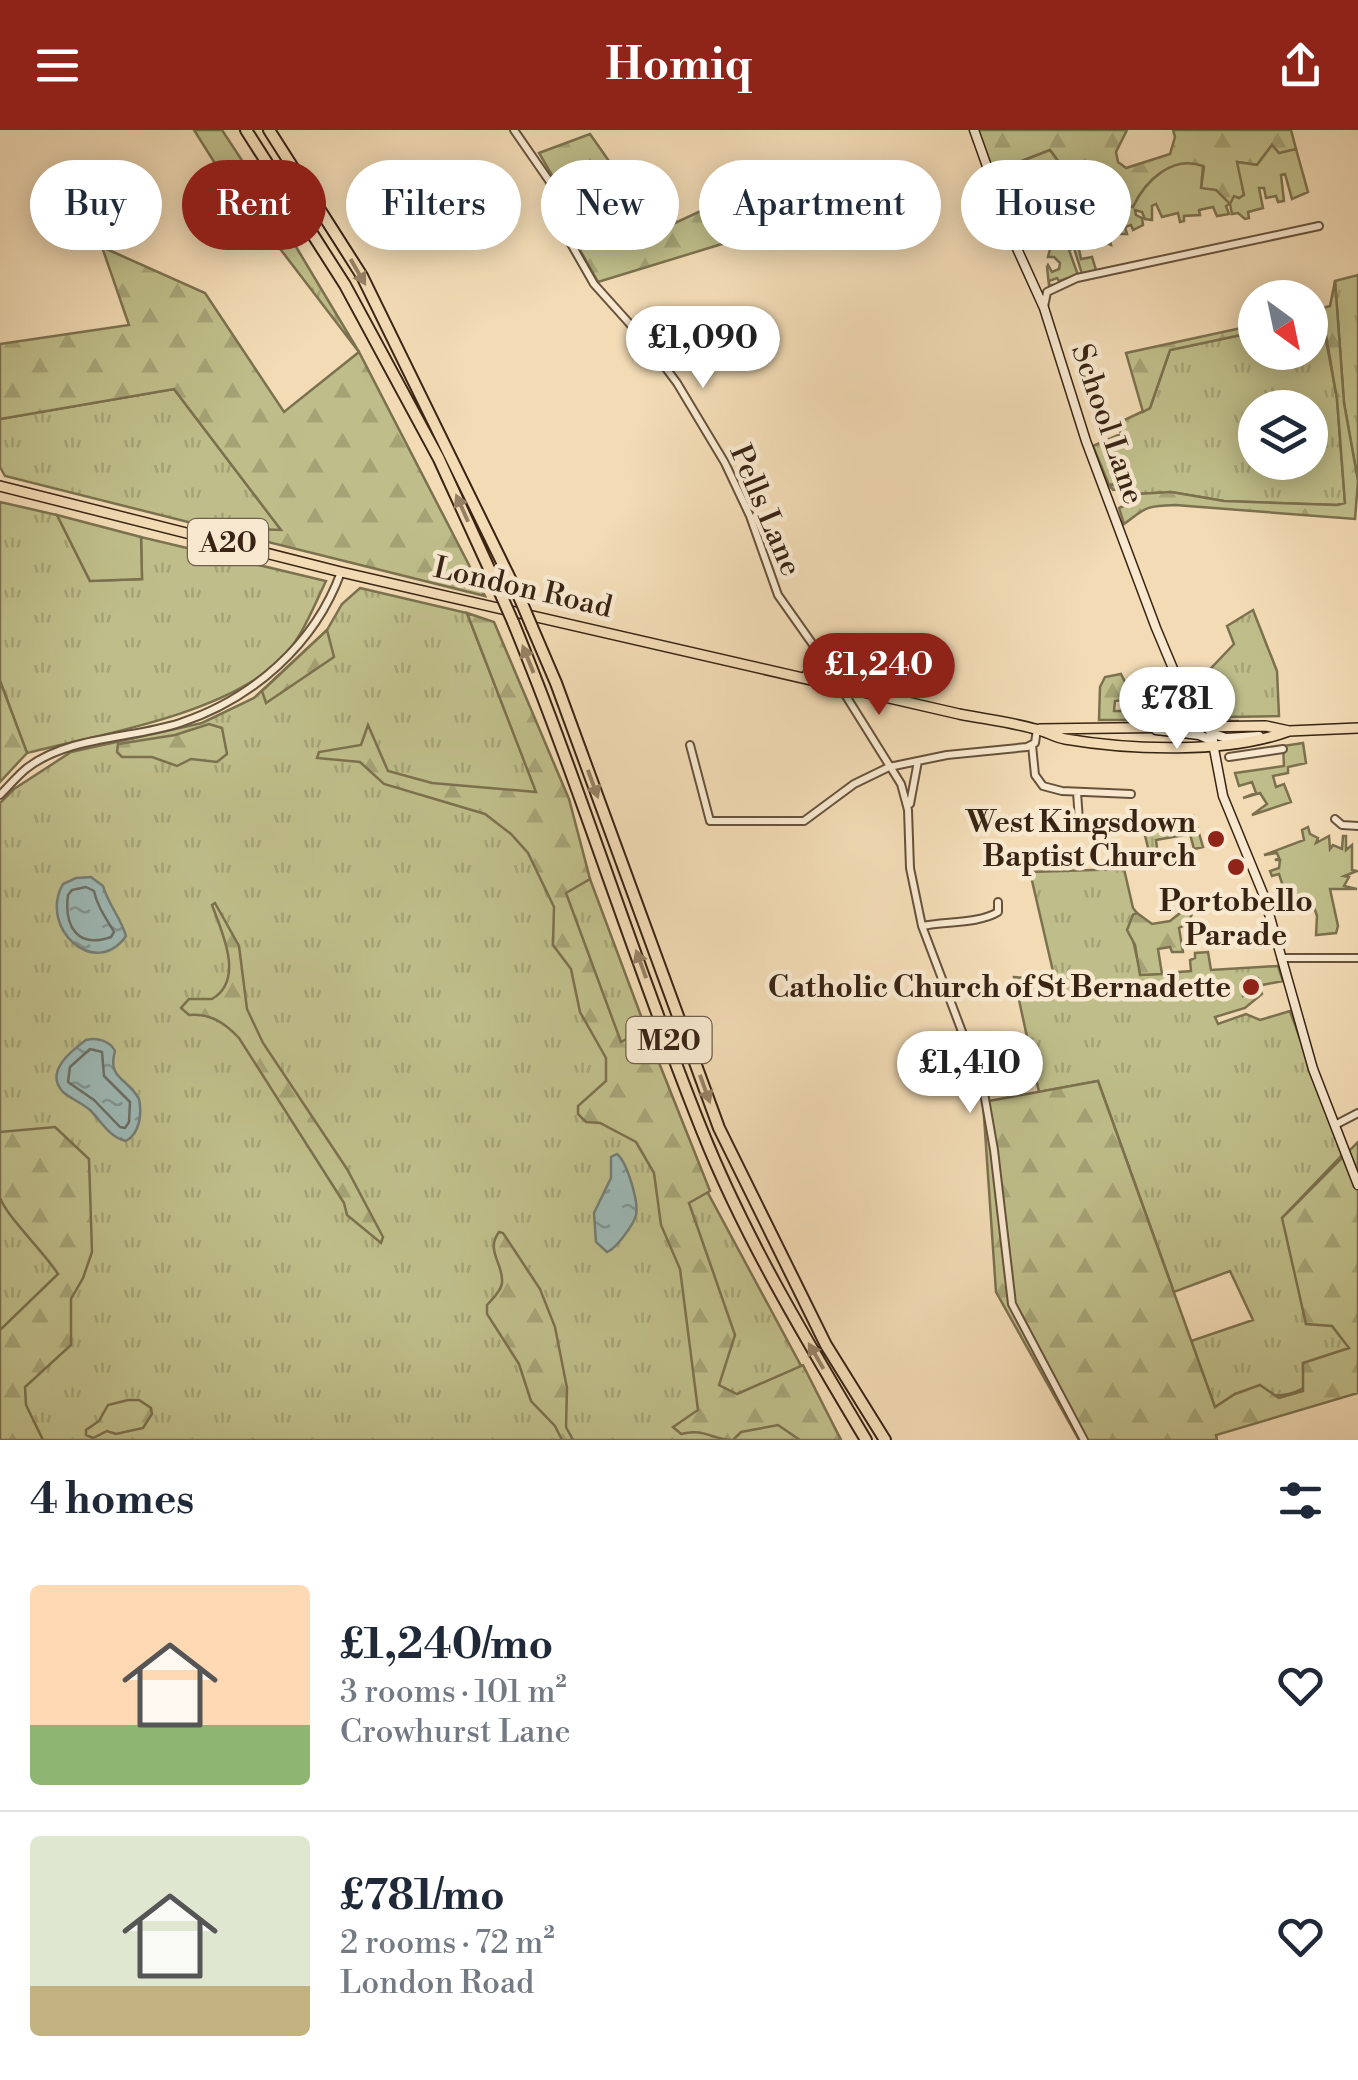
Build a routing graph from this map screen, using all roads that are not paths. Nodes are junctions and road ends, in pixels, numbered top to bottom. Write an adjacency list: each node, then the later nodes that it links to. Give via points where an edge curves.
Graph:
1 (246, 130): 37 (highway, M20, one-way to 1, bridge, via 813,1351 704,1134 513,622 440,459 345,286)
2 (269, 130): 38 (highway, M20, one-way to 38, bridge, via 362,276 521,601 720,1128 826,1345)
3 (514, 130): 9 (street, Pells Lane, via 550,182 566,234 594,284 677,383 725,463 778,594)
4 (974, 130): 6 (street, School Lane)
5 (1319, 226): 6 (street, via 1077,278 1048,292)
6 (1044, 308): 15 (street, School Lane, via 1156,628)
7 (0, 486): 8 (main road, London Road / A20)
8 (340, 572): 10 (main road, London Road / A20); 24 (street, via 308,636 256,684 181,723 64,749 28,767)
9 (821, 656): 10 (street); 11 (street, Pells Lane)
10 (802, 678): 11 (main road, London Road / A20)
11 (839, 687): 13 (main road, London Road / A20); 20 (street, Pells Lane)
12 (1358, 728): 14 (main road, London Road / A20)
13 (1037, 729): 15 (main road, London Road / A20, via 1152,729); 15 (main road, London Road / A20, via 1106,744); 17 (street)
14 (1272, 734): 15 (main road, London Road / A20); 15 (main road, London Road / A20); 18 (street, via 1279,749)
15 (1212, 737): 32 (street, via 1223,796)
16 (690, 745): 20 (street, via 710,822 804,822)
17 (1032, 745): 19 (street); 22 (street, via 1040,784)
18 (1229, 757)
19 (918, 761): 20 (street); 26 (street)
20 (889, 767): 26 (street, Pells Lane)
21 (1113, 784): 25 (street)
22 (1077, 792): 25 (street); 28 (street)
23 (1131, 794): 25 (street)
24 (0, 795)
25 (1113, 795)
26 (908, 810): 31 (street)
27 (1335, 819): 29 (street)
28 (1079, 821)
29 (1358, 826)
30 (998, 902): 31 (street, via 998,912 973,920)
31 (922, 926): 39 (street, via 983,1087 1012,1304)
32 (1281, 958): 33 (street); 35 (street)
33 (1358, 958)
34 (1358, 1113): 35 (street)
35 (1335, 1125): 36 (street)
36 (1358, 1184)
37 (866, 1440)
38 (885, 1440)
39 (1084, 1440)

